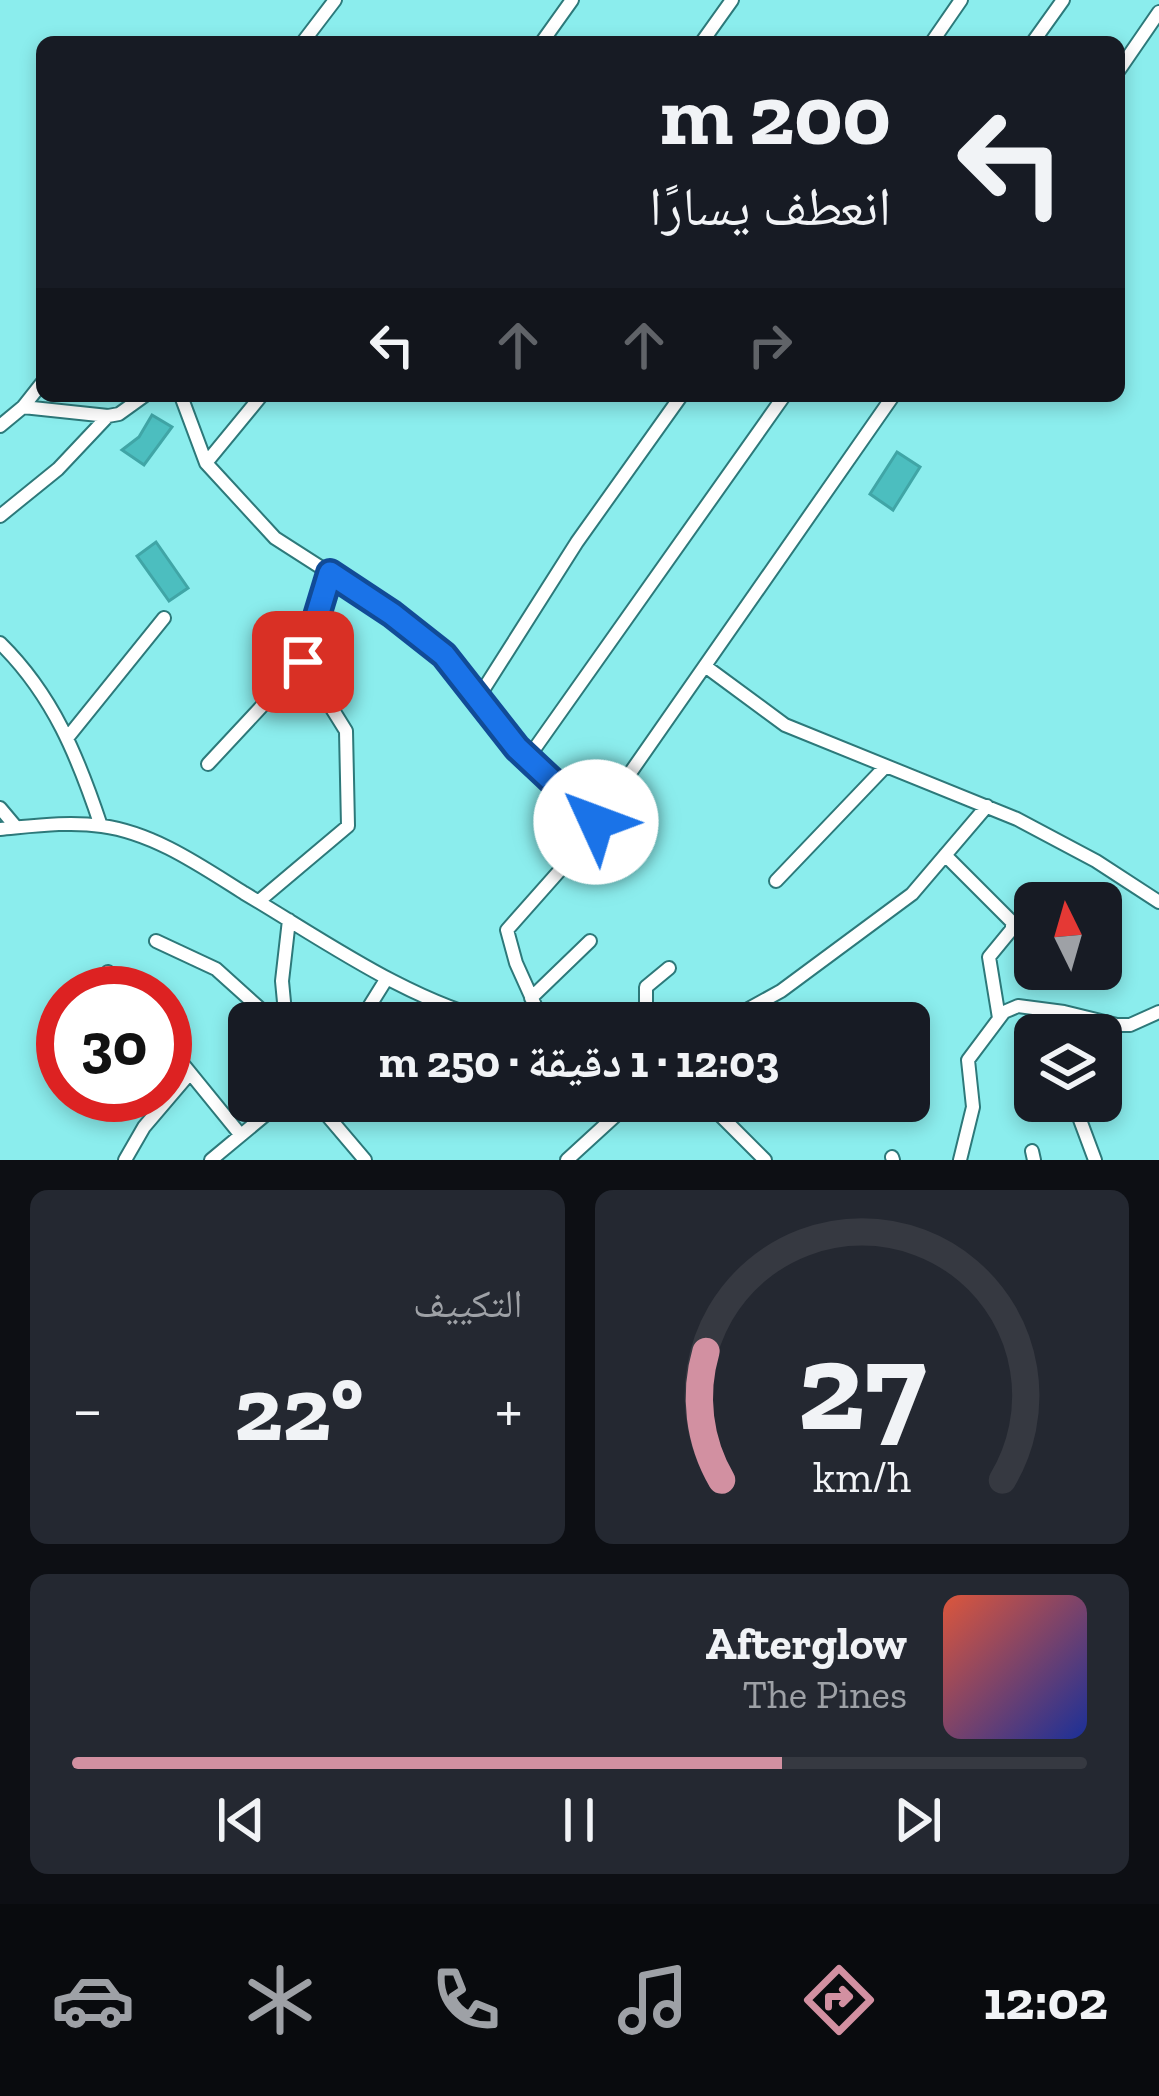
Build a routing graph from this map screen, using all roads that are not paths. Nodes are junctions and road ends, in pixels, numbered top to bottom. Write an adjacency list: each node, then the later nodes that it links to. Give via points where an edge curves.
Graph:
1 (335, 0): 7 (street)
2 (572, 0): 8 (street)
3 (731, 0): 9 (street)
4 (962, 0): 10 (street)
5 (1063, 0): 11 (street)
6 (1159, 12): 12 (street)
7 (308, 36)
8 (546, 36)
9 (706, 36)
10 (936, 36)
11 (1038, 36)
12 (1125, 61)
13 (36, 391): 20 (street)
14 (136, 402): 21 (street)
15 (183, 402): 23 (street)
16 (256, 402): 23 (street)
17 (677, 402): 30 (street)
18 (780, 402): 32 (street)
19 (889, 402): 29 (street)
20 (23, 407): 21 (street); 22 (street)
21 (108, 416): 24 (street)
22 (0, 426)
23 (206, 463): 25 (street, via 275,538)
24 (0, 515)
25 (330, 573): 28 (street); 30 (street, via 444,655)
26 (164, 618): 31 (street)
27 (0, 643): 31 (street, via 45,693)
28 (303, 662): 33 (street); 43 (street, via 346,731 348,826)
29 (705, 666): 34 (street, via 784,725); 37 (street)
30 (478, 698): 32 (street)
31 (68, 737): 38 (street)
32 (528, 758): 37 (street)
33 (208, 764)
34 (884, 768): 35 (street); 42 (street)
35 (987, 806): 41 (street); 44 (street)
36 (0, 808): 39 (street)
37 (596, 822): 50 (street, via 506,930)
38 (101, 826): 39 (street); 43 (street, via 178,852)
39 (16, 827): 40 (street)
40 (0, 829)
41 (946, 855): 57 (street, via 912,893); 59 (street, via 1012,922 989,957)
42 (776, 881)
43 (259, 901): 45 (street)
44 (1159, 902)
45 (290, 920): 49 (street); 52 (street)
46 (156, 941): 51 (street, via 216,969)
47 (590, 941): 50 (street)
48 (669, 968): 56 (street, via 646,987)
49 (387, 978): 53 (street); 54 (street)
50 (531, 998): 55 (street)
51 (253, 1002)
52 (284, 1002)
53 (372, 1002)
54 (442, 1002)
55 (533, 1002)
56 (646, 1002)
57 (761, 1002)
58 (1159, 1012): 59 (street, via 1130,1025 1018,1006)
59 (999, 1018): 73 (street, via 968,1060 973,1107)
60 (192, 1075): 67 (street)
61 (148, 1122): 68 (street)
62 (254, 1122): 67 (street)
63 (333, 1122): 70 (street)
64 (608, 1122): 71 (street)
65 (727, 1122): 72 (street)
66 (1081, 1122): 74 (street)
67 (239, 1133): 69 (street)
68 (125, 1160)
69 (211, 1160)
70 (365, 1160)
71 (567, 1160)
72 (766, 1160)
73 (960, 1160)
74 (1095, 1160)

